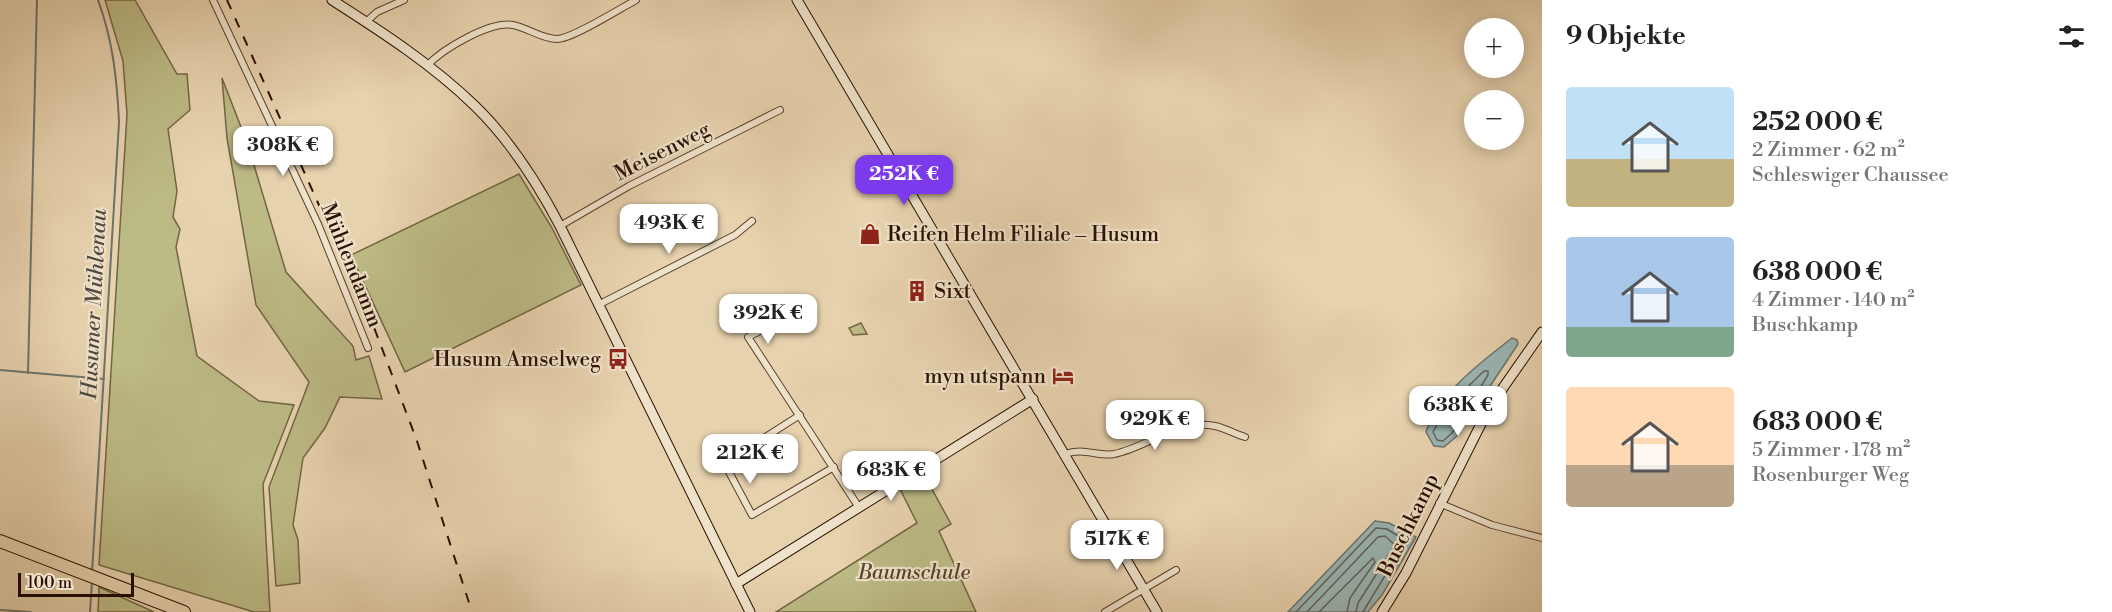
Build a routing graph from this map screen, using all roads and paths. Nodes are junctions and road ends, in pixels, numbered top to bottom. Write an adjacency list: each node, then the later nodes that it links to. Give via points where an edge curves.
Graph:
1 (213, 0): 14 (street, Mühlendamm, via 318,224)
2 (332, 0): 6 (street)
3 (404, 0): 6 (street, via 377,12)
4 (636, 0): 7 (street, via 557,39 500,25 467,39)
5 (797, 0): 15 (street)
6 (366, 22): 7 (street)
7 (427, 66): 10 (street, via 484,116 534,181)
8 (780, 110): 10 (street, Meisenweg, via 629,186)
9 (752, 221): 11 (street, via 735,235)
10 (560, 226): 11 (street)
11 (598, 305): 25 (street)
12 (807, 308): 16 (street, via 748,337)
13 (1542, 332): 20 (street, Buschkamp, via 1489,408)
14 (368, 348)
15 (1033, 399): 18 (street); 21 (street)
16 (800, 415): 19 (street); 19 (street, via 734,457 728,470 752,515)
17 (1245, 437): 18 (street, via 1200,424 1179,428 1111,455 1078,450)
18 (1065, 454): 26 (street)
19 (834, 467): 21 (street)
20 (1439, 503): 22 (street, via 1492,525); 31 (street, Buschkamp, via 1406,573)
21 (858, 506): 25 (street)
22 (1542, 538)
23 (0, 541): 27 (highway)
24 (1176, 570): 26 (street)
25 (736, 584): 28 (street)
26 (1144, 589): 29 (street); 30 (street)
27 (184, 612)
28 (750, 612)
29 (1105, 612)
30 (1157, 612)
31 (1382, 612)

